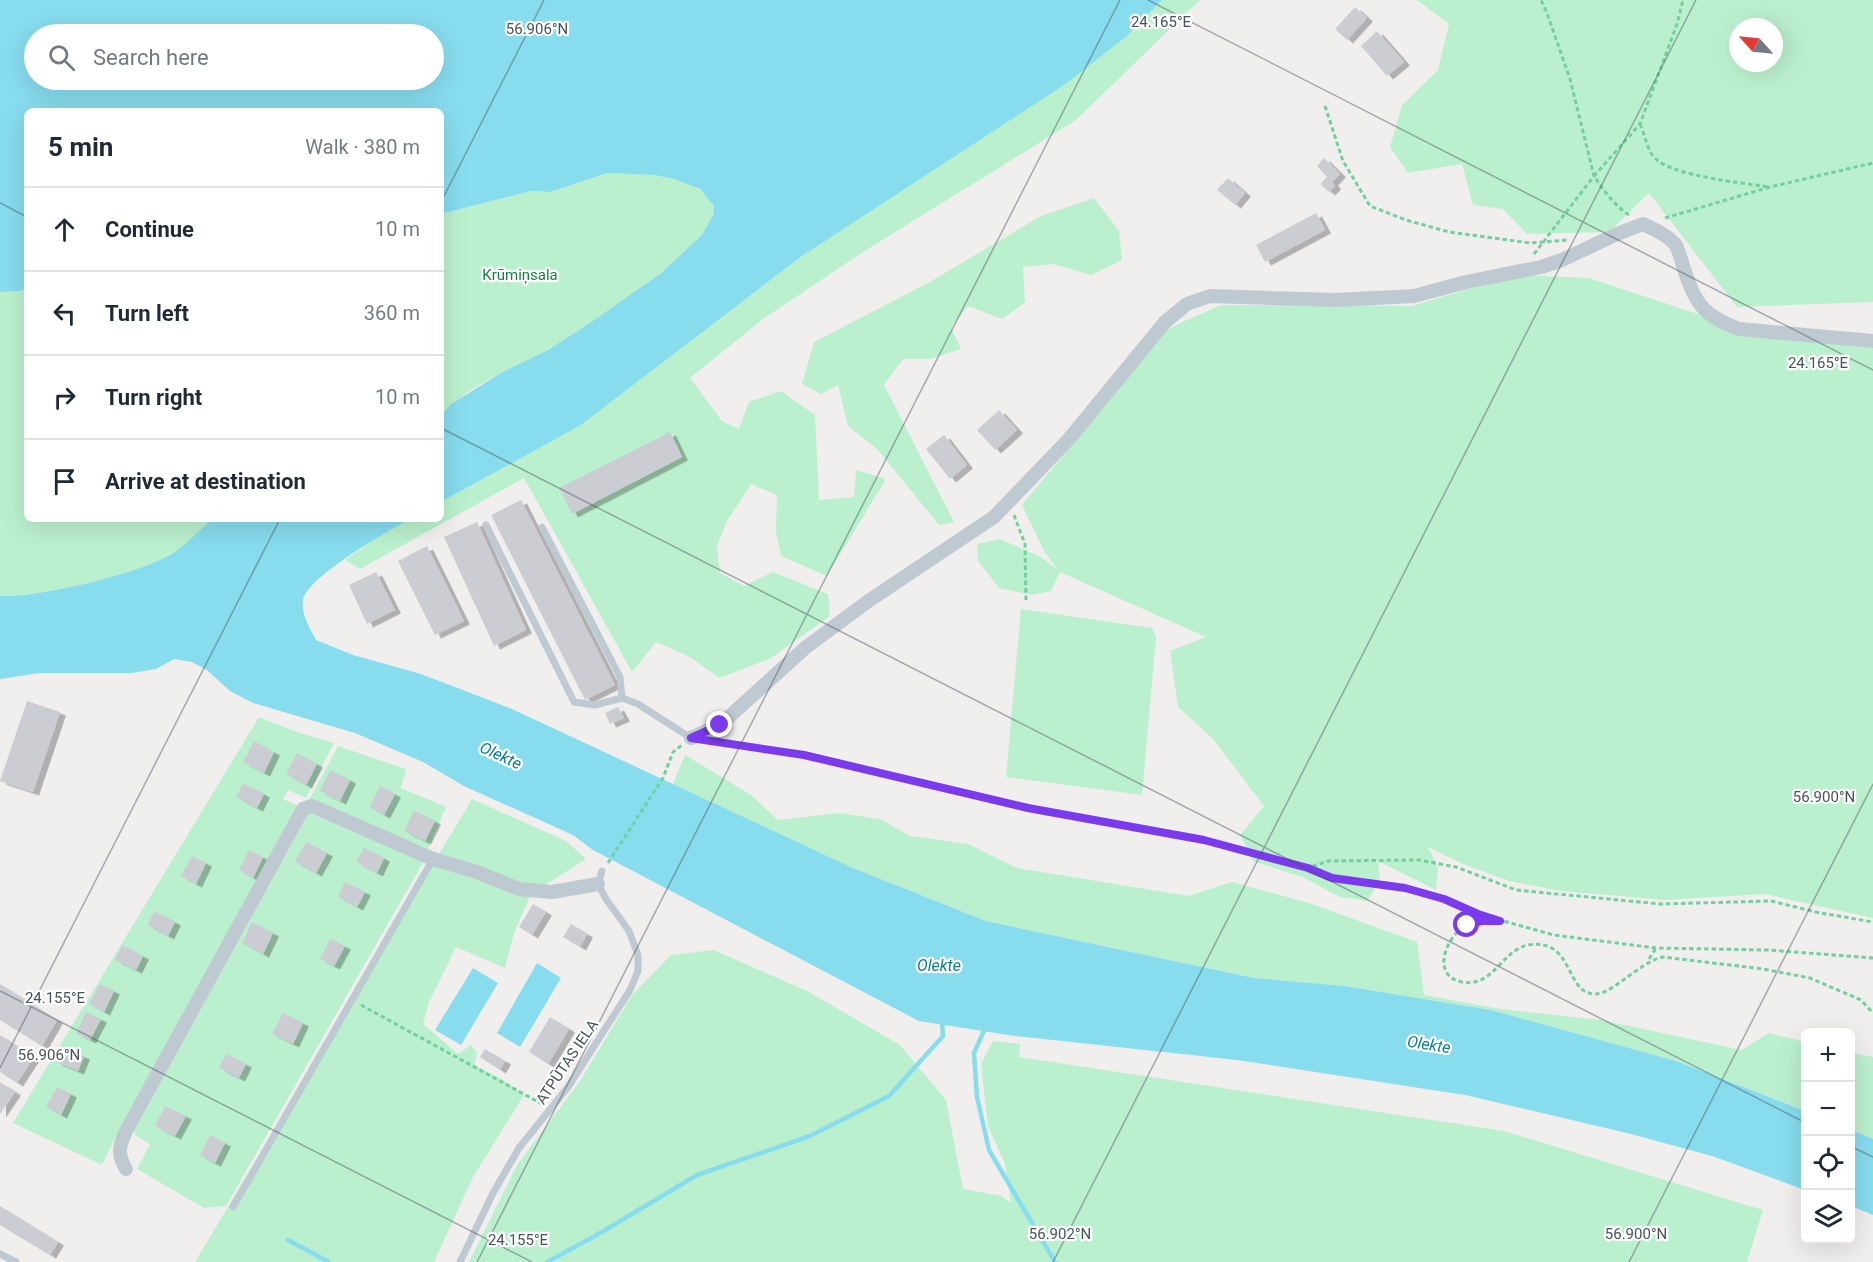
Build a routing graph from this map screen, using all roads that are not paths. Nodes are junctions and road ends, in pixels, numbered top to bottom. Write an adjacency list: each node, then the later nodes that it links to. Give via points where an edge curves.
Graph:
1 (1873, 341): 5 (street, via 1739,329 1720,322 1705,311 1692,292 1676,246 1662,233 1643,224 1541,267 1414,296 1336,300 1210,296 1187,304 1165,321 1069,439 986,523 806,648 720,725)
2 (486, 525): 4 (lane, via 574,702 596,705)
3 (542, 526): 4 (lane, via 620,677)
4 (622, 698): 5 (lane)
5 (691, 738)
6 (432, 859): 7 (street, via 519,889 552,892); 8 (street, via 312,806 303,809 118,1147); 9 (lane)
7 (600, 878): 12 (lane, ATPŪTAS IELA, via 606,899 629,931 638,955 638,970 630,990 568,1087 519,1148)
8 (126, 1169)
9 (233, 1207)
10 (0, 1254): 11 (lane)
11 (16, 1262)
12 (460, 1262)

